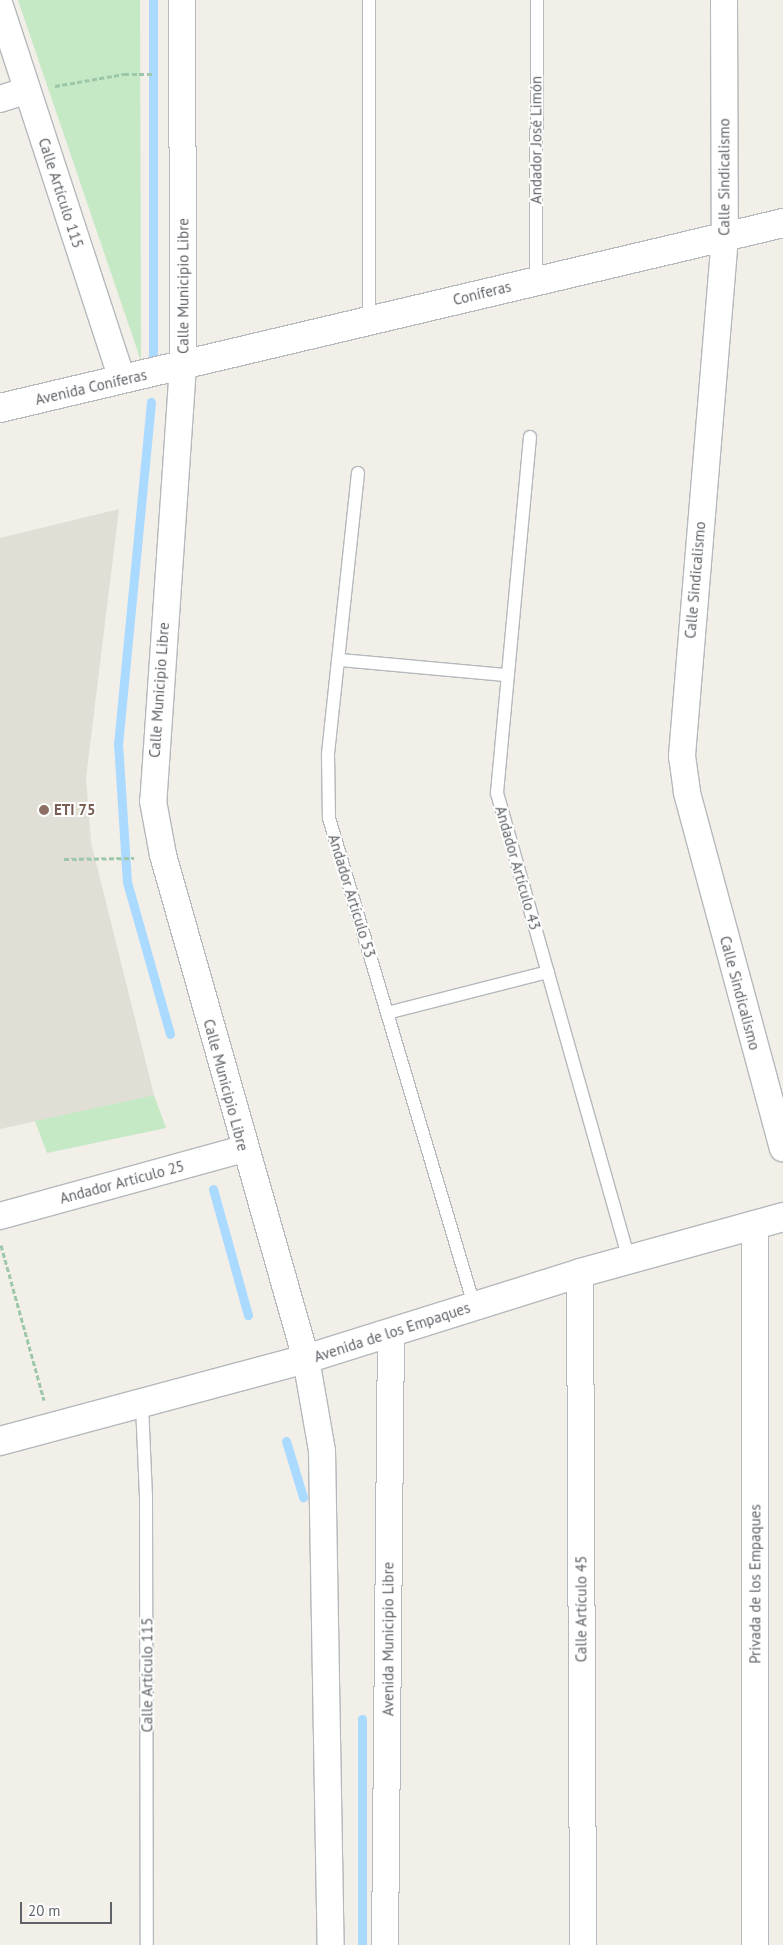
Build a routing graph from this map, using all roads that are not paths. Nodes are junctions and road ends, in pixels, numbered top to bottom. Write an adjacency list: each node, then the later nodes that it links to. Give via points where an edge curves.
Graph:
1 (182, 0): 12 (street, Calle Municipio Libre)
2 (369, 0): 11 (lane)
3 (536, 0): 10 (lane, Andador José Limón)
4 (724, 0): 9 (street, Calle Sindicalismo)
5 (0, 6): 6 (street, Calle Artículo 115)
6 (27, 90): 7 (street); 13 (street, Calle Artículo 115)
7 (0, 99)
8 (783, 222): 9 (main road, Coníferas)
9 (724, 237): 10 (main road, Coníferas); 21 (street, Calle Sindicalismo, via 682,756 687,793)
10 (536, 279): 11 (main road, Coníferas)
11 (370, 321): 12 (main road, Coníferas)
12 (183, 366): 13 (main road, Avenida Coníferas); 22 (street, Calle Municipio Libre, via 153,801 163,855)
13 (122, 380): 14 (main road, Avenida Coníferas)
14 (0, 408)
15 (530, 437): 18 (lane, Andador Artículo 43)
16 (358, 473): 17 (lane, Andador Artículo 53)
17 (341, 660): 18 (lane); 20 (lane, Andador Artículo 53, via 328,755 329,818)
18 (507, 675): 19 (lane, Andador Artículo 43, via 497,793)
19 (548, 972): 20 (lane); 26 (lane, Andador Artículo 43)
20 (387, 1013): 28 (lane, Andador Artículo 53)
21 (783, 1148)
22 (244, 1149): 23 (street, Andador Artículo 25); 30 (street, Calle Municipio Libre)
23 (0, 1216)
24 (783, 1217): 25 (main road, Avenida de los Empaques)
25 (755, 1224): 26 (main road, Avenida de los Empaques); 37 (street, Privada de los Empaques)
26 (629, 1258): 27 (main road, Avenida de los Empaques)
27 (580, 1272): 28 (main road, Avenida de los Empaques); 36 (street, Calle Artículo 45)
28 (474, 1305): 29 (main road, Avenida de los Empaques)
29 (390, 1334): 30 (main road, Avenida de los Empaques); 35 (street, Avenida Municipio Libre)
30 (306, 1359): 31 (main road, Avenida de los Empaques); 34 (street, via 322,1451)
31 (142, 1405): 32 (main road, Avenida de los Empaques); 33 (lane, Calle Artículo 115, via 146,1496)
32 (0, 1442)
33 (147, 1945)
34 (331, 1945)
35 (385, 1945)
36 (583, 1945)
37 (755, 1945)

